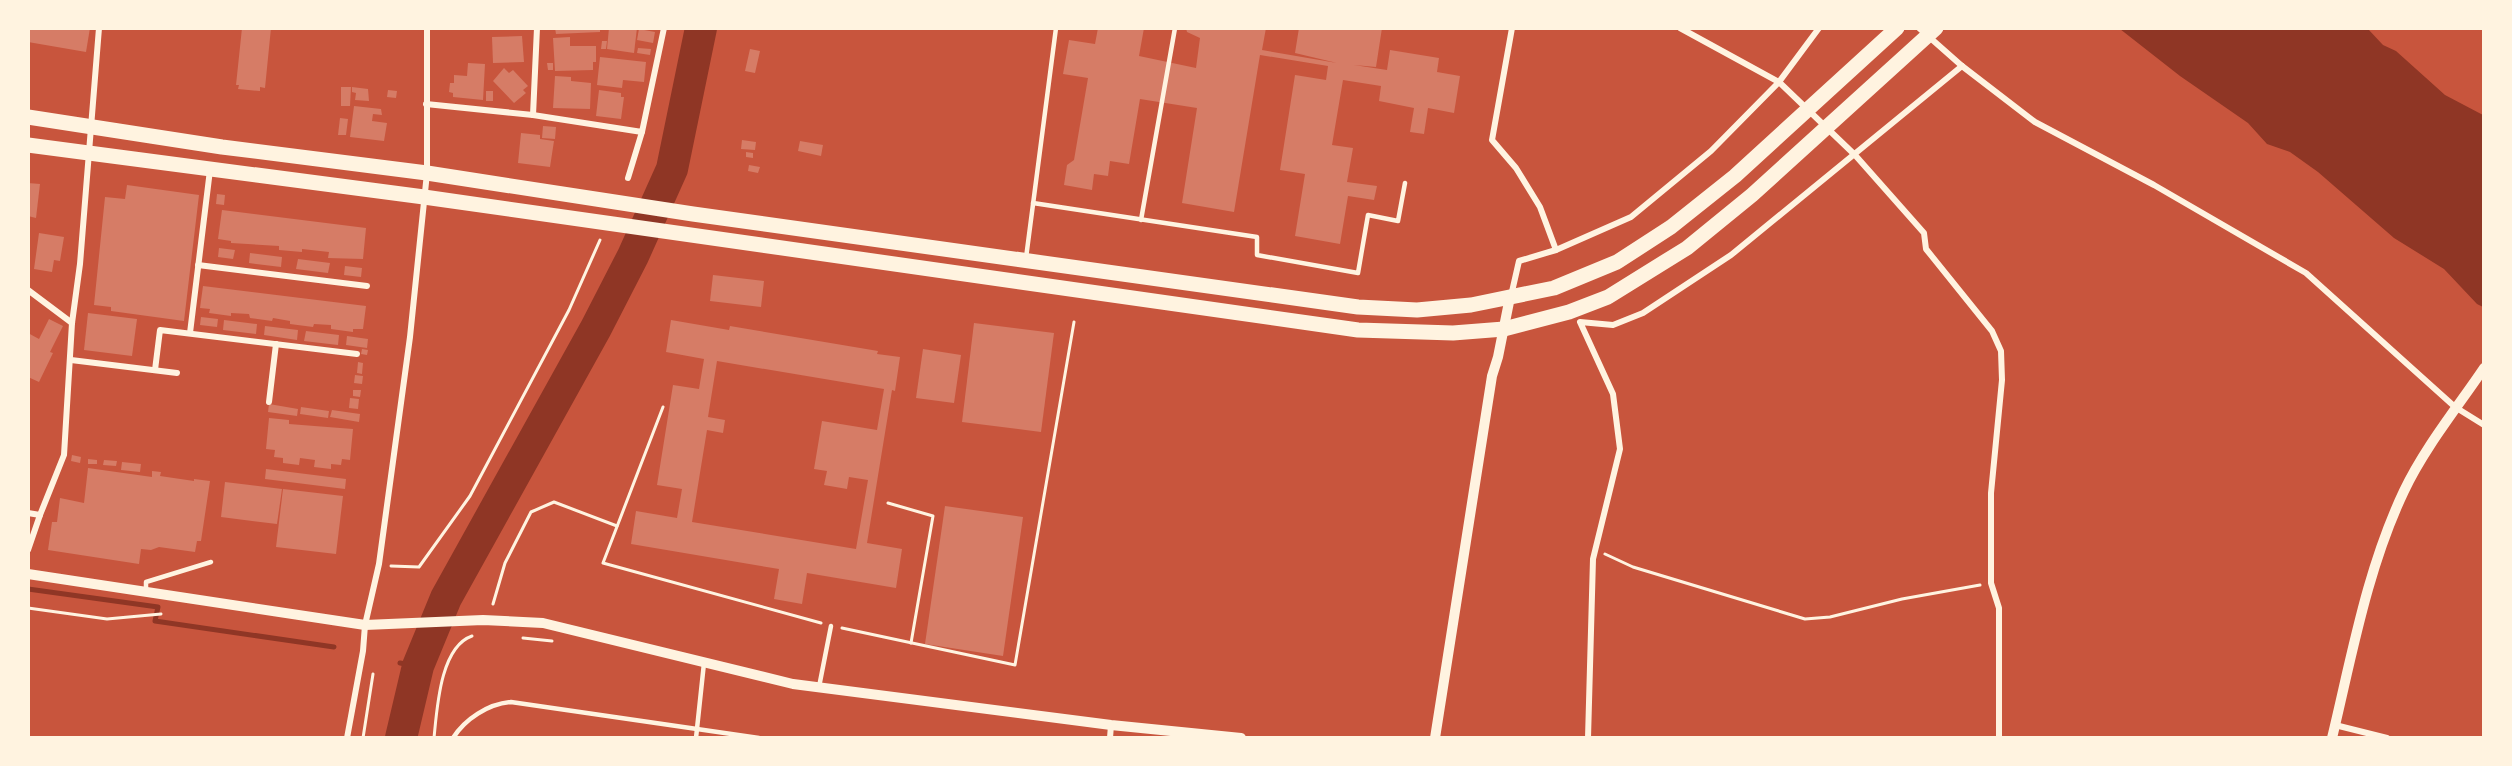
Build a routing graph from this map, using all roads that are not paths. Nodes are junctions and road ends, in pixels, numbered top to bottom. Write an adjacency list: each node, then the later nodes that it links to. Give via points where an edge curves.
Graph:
1 (99, 28): 18 (street)
2 (427, 28): 15 (street)
3 (537, 28): 16 (street)
4 (664, 28): 19 (street)
5 (1056, 28): 28 (lane)
6 (1175, 28): 29 (lane)
7 (1512, 28): 30 (street, via 1492,140 1516,168 1540,207)
8 (1680, 28): 14 (street)
9 (1819, 28): 14 (street)
10 (1897, 28): 35 (main road, via 1735,176 1671,227 1617,262 1554,288)
11 (1919, 28): 13 (street)
12 (1936, 28): 37 (main road, via 1752,195 1687,248 1608,297)
13 (1962, 66): 22 (street); 46 (street, via 2035,122 2306,273)
14 (1779, 82): 22 (street); 30 (street, via 1711,152 1630,217)
15 (426, 104): 16 (street); 24 (street)
16 (533, 115): 19 (street)
17 (28, 117): 18 (main road)
18 (89, 125): 21 (street); 24 (main road, via 222,147)
19 (642, 132): 25 (street)
20 (28, 145): 21 (main road)
21 (88, 153): 23 (main road); 36 (street)
22 (1855, 155): 68 (street, via 1731,255 1643,313 1613,325 1580,322 1613,394 1620,449 1594,549); 69 (street, via 1924,233 1926,249 1992,331 2001,351 2002,380 1991,494 1990,583 2000,608)
23 (211, 169): 27 (main road); 32 (street)
24 (427, 172): 27 (street); 31 (main road)
25 (628, 178)
26 (1405, 183): 29 (lane, via 1398,221 1368,215 1358,273 1257,255 1257,237)
27 (424, 197): 37 (main road, via 1358,330 1453,333); 54 (street, via 410,337 379,564)
28 (1033, 202): 29 (lane); 31 (lane)
29 (1141, 220)
30 (1557, 250): 35 (street, via 1519,261)
31 (1025, 261): 35 (main road, via 1358,307 1417,310)
32 (198, 265): 33 (street); 38 (street)
33 (367, 286)
34 (28, 290): 36 (street)
35 (1510, 297): 37 (street)
36 (72, 323): 41 (street)
37 (1504, 329): 67 (street, via 1492,376)
38 (190, 333): 39 (street); 43 (street, via 160,330)
39 (276, 344): 40 (street); 45 (street)
40 (357, 354)
41 (71, 360): 43 (street); 49 (street, via 64,455)
42 (2484, 368): 46 (street)
43 (155, 370): 44 (street)
44 (177, 373)
45 (269, 402)
46 (2455, 406): 47 (street); 59 (street, via 2405,489 2387,529 2365,598)
47 (2484, 425)
48 (28, 513): 49 (street)
49 (40, 515): 50 (street)
50 (28, 550)
51 (211, 562): 53 (lane, via 146,582)
52 (28, 574): 53 (street)
53 (146, 591): 54 (street)
54 (365, 625): 56 (street, via 483,620 543,623); 61 (street)
55 (831, 626): 57 (lane)
56 (704, 663): 57 (street); 60 (lane)
57 (819, 687): 58 (street)
58 (1112, 725): 65 (street); 66 (street)
59 (2335, 725): 70 (street); 71 (street)
60 (697, 729): 62 (lane, via 510,702 483,711 461,726); 63 (lane); 64 (lane)
61 (347, 738)
62 (453, 738)
63 (696, 738)
64 (759, 738)
65 (1110, 738)
66 (1241, 738)
67 (1435, 738)
68 (1588, 738)
69 (1999, 738)
70 (2332, 738)
71 (2387, 738)

